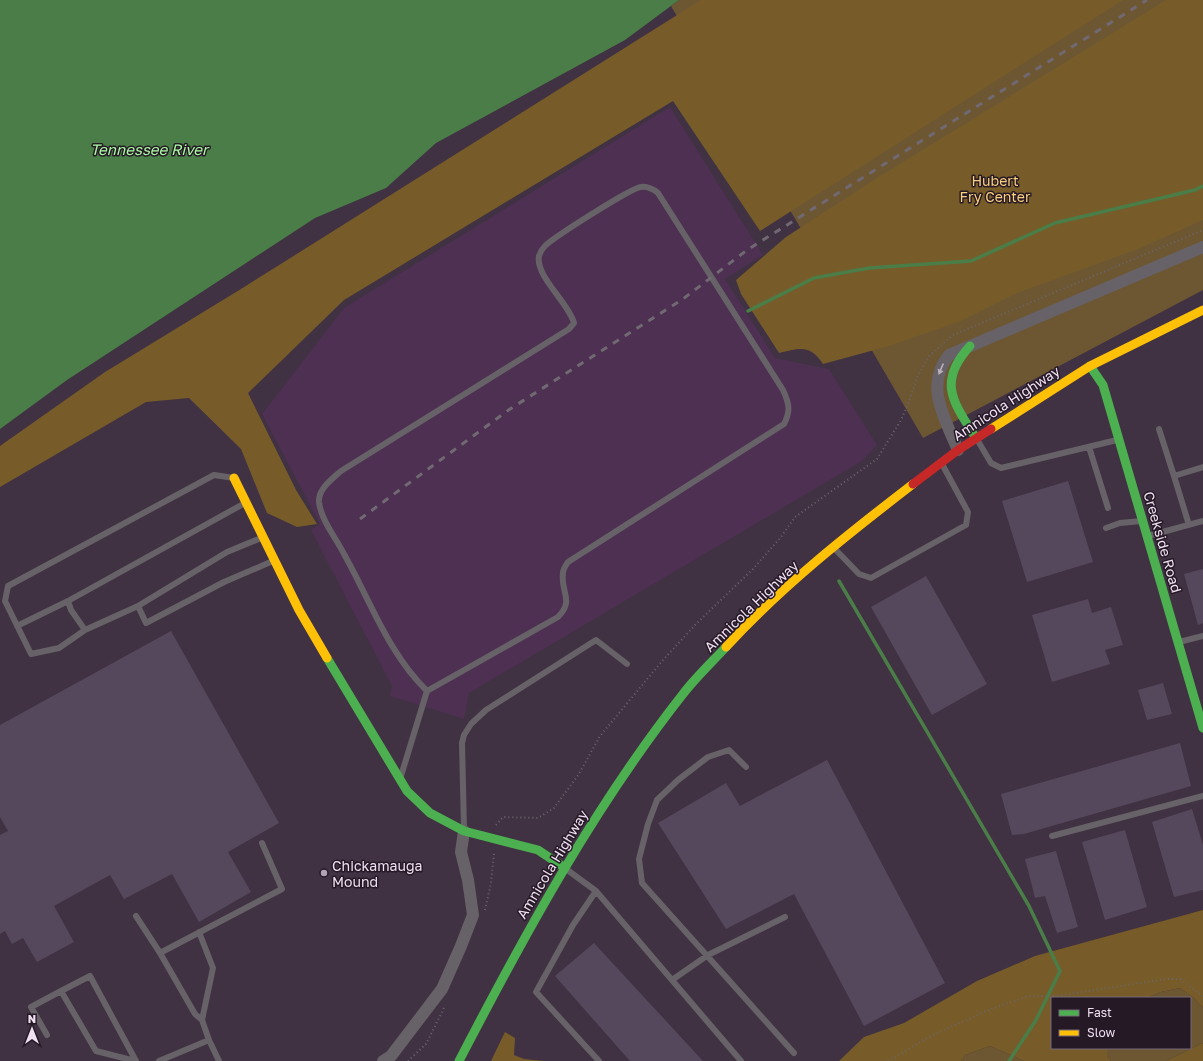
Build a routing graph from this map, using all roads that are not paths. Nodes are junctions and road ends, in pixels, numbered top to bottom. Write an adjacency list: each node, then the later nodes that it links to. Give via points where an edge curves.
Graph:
1 (1203, 247): 3 (street)
2 (1203, 310): 4 (main road, Amnicola Highway)
3 (970, 346): 6 (main road, via 960,355 953,368 951,395); 9 (street, one-way to 9, via 949,355 942,365 937,382 939,402)
4 (1090, 366): 6 (main road, Amnicola Highway); 7 (main road, Creekside Road, via 1103,385)
5 (1159, 429): 12 (lane)
6 (976, 438): 8 (lane, via 991,463 1001,468); 9 (main road, Amnicola Highway)
7 (1119, 440): 8 (lane); 16 (main road, Creekside Road)
8 (1089, 447): 15 (lane)
9 (958, 450): 10 (main road, Amnicola Highway)
10 (942, 462): 22 (main road, Amnicola Highway); 22 (lane, via 968,512 966,525 871,578 859,574)
11 (1203, 468): 12 (lane)
12 (1174, 476): 18 (lane)
13 (234, 478): 14 (main road); 26 (lane, via 214,476 8,586 5,601)
14 (246, 503): 21 (main road); 24 (lane)
15 (1108, 508)
16 (1142, 521): 19 (lane, via 1120,523); 20 (main road, Creekside Road)
17 (1203, 521): 18 (lane)
18 (1189, 525): 20 (lane)
19 (1106, 528)
20 (1146, 536): 29 (main road, Creekside Road)
21 (263, 537): 23 (main road); 25 (lane, via 227,552)
22 (832, 547): 40 (main road, Amnicola Highway, via 767,606 684,693 618,783)
23 (275, 561): 25 (lane, via 224,582 146,623); 35 (main road, via 299,610)
24 (68, 601): 26 (lane); 27 (lane)
25 (138, 606): 27 (lane)
26 (17, 626): 27 (lane, via 31,654 59,648)
27 (85, 630)
28 (1203, 636): 29 (lane)
29 (1178, 642): 32 (main road, Creekside Road)
30 (627, 664): 37 (lane, via 596,640 478,716 464,735 462,743)
31 (427, 691): 31 (lane, via 558,617 566,610 563,573 568,562 784,424 789,415 789,404 783,390 658,193 651,188 642,187 628,192 552,240 541,251 539,258 543,272 572,315 574,323 569,329 341,471 320,493 319,501 326,521 379,622 400,660); 35 (lane)
32 (1201, 711): 33 (main road, Creekside Road)
33 (1203, 728)
34 (746, 767): 46 (lane, via 729,750 708,757 678,780 657,800 639,860 642,883)
35 (400, 779): 37 (main road, via 407,791 430,813)
36 (1203, 796): 38 (lane)
37 (464, 831): 40 (main road, via 538,850); 56 (street, via 461,852 473,915 442,989 391,1056)
38 (1052, 836)
39 (262, 843): 44 (lane, via 282,889)
40 (565, 868): 41 (lane); 57 (main road, Amnicola Highway, via 513,956)
41 (596, 892): 47 (lane); 58 (lane, via 573,925 536,992)
42 (136, 916): 45 (lane)
43 (785, 917): 46 (lane)
44 (199, 932): 45 (lane); 49 (lane, via 213,968)
45 (160, 953): 49 (lane, via 195,1014)
46 (708, 955): 47 (lane); 52 (lane)
47 (672, 980): 59 (lane)
48 (60, 991): 50 (lane, via 31,1007); 53 (lane, via 96,1052); 53 (lane, via 90,976)
49 (202, 1020): 51 (lane)
50 (47, 1035)
51 (209, 1040): 54 (lane); 55 (lane)
52 (794, 1053)
53 (136, 1061)
54 (159, 1061)
55 (219, 1061)
56 (383, 1061)
57 (459, 1061)
58 (599, 1061)
59 (741, 1061)

